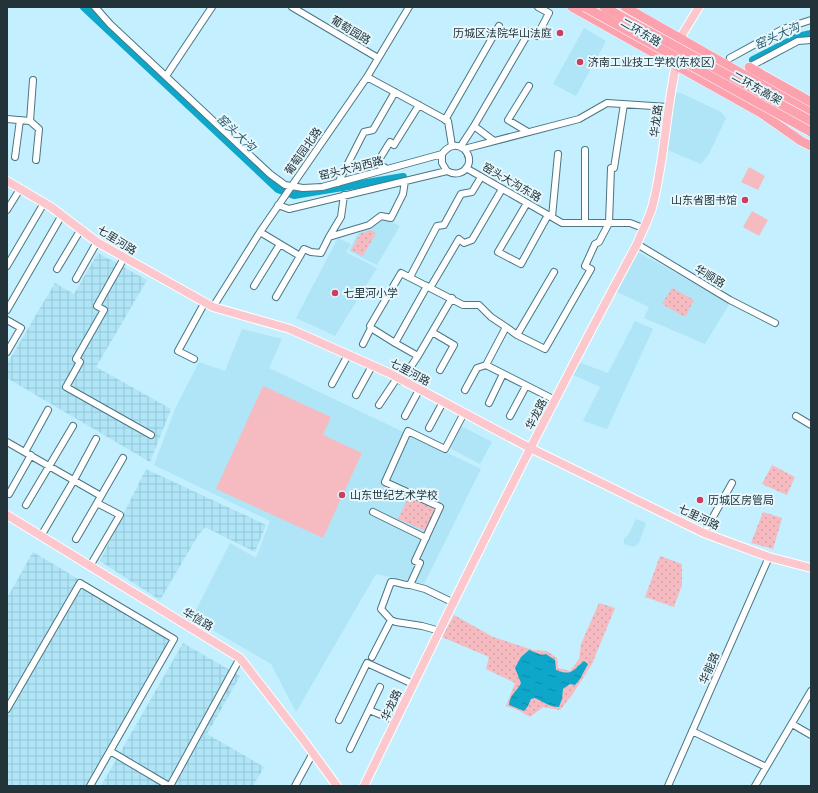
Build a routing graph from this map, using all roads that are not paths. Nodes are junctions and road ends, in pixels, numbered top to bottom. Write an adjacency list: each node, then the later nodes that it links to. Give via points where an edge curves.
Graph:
1 (94, 7): 19 (street, 窑头大沟西路)
2 (212, 7): 19 (street)
3 (292, 7): 15 (street, 葡萄园路)
4 (410, 7): 15 (street, 葡萄园北路)
5 (538, 7): 37 (street, via 549,13 537,36 530,32)
6 (572, 7): 17 (highway, 二环东路)
7 (585, 7): 39 (highway, 二环东高架, bridge)
8 (604, 7): 35 (highway, 二环东高架, bridge)
9 (625, 7): 13 (highway, 二环东路)
10 (700, 7): 13 (main road, 华龙路)
11 (811, 20): 16 (street, via 783,29)
12 (499, 26): 34 (street)
13 (682, 37): 16 (highway, 二环东路); 17 (main road, 华龙路)
14 (811, 40): 18 (street, via 798,41)
15 (378, 58): 20 (street, 葡萄园北路)
16 (727, 61): 18 (highway, 二环东路)
17 (676, 65): 28 (main road, 华龙路); 30 (highway, 二环东路)
18 (746, 71): 24 (highway, 二环东路); 25 (highway, 二环东路)
19 (166, 76): 57 (street, 窑头大沟西路, via 270,174 285,185)
20 (367, 77): 23 (street); 57 (street, 葡萄园北路)
21 (32, 80): 36 (street)
22 (529, 86): 38 (street, via 508,120)
23 (395, 92): 27 (street); 56 (street, via 373,130 364,132)
24 (778, 94): 29 (highway); 31 (highway, 二环东路)
25 (811, 102)
26 (624, 104): 28 (street); 38 (street, via 607,103 579,119); 70 (street, via 614,168 611,168)
27 (419, 105): 34 (street); 51 (street, via 394,144 390,142 377,164)
28 (668, 107): 71 (main road, 华龙路, via 653,204)
29 (811, 109)
30 (761, 112): 40 (highway); 43 (highway, 二环东路)
31 (811, 113)
32 (7, 119): 33 (street)
33 (20, 120): 36 (street); 48 (street)
34 (445, 120): 42 (street, via 448,121)
35 (811, 120)
36 (30, 121): 49 (street, via 39,129)
37 (474, 126): 41 (street); 44 (street)
38 (528, 132): 41 (street)
39 (811, 132)
40 (811, 138)
41 (494, 141): 44 (street)
42 (452, 146): 44 (street); 46 (street, 窑头大沟西路)
43 (811, 146)
44 (462, 147): 50 (street, via 470,160)
45 (585, 150): 69 (street)
46 (442, 154): 51 (street, 窑头大沟西路); 52 (street, via 442,163)
47 (558, 154): 68 (street)
48 (16, 157)
49 (36, 160)
50 (466, 168): 52 (street, 窑头大沟东路, via 459,173); 53 (street, 窑头大沟东路)
51 (387, 169): 56 (street, 窑头大沟西路)
52 (447, 171): 55 (street, 窑头大沟东路)
53 (481, 177): 59 (street, 窑头大沟东路); 83 (street, via 472,192 461,194 444,225 437,226)
54 (7, 181): 58 (main road, 七里河路)
55 (405, 181): 61 (street, 窑头大沟东路); 74 (street, via 403,194 391,218 381,216 369,225)
56 (338, 183): 57 (street, 窑头大沟西路, via 322,187)
57 (291, 186): 65 (street, 葡萄园北路)
58 (20, 189): 62 (street); 63 (main road, 七里河路)
59 (502, 189): 64 (street, 窑头大沟东路); 86 (street, via 472,240 464,243 459,239)
60 (7, 195): 62 (street)
61 (344, 195): 65 (street, 窑头大沟东路, via 289,209); 74 (street, via 341,217)
62 (14, 199): 66 (street)
63 (44, 203): 67 (main road, 七里河路); 80 (street)
64 (527, 203): 68 (street, 窑头大沟东路); 68 (street, via 498,252 522,264)
65 (278, 205): 73 (street, 葡萄园北路)
66 (7, 210)
67 (62, 215): 72 (main road, 七里河路); 91 (street)
68 (550, 216): 69 (street, 窑头大沟东路, via 562,223)
69 (585, 223): 70 (street, 窑头大沟东路)
70 (609, 223): 71 (street, 窑头大沟东路, via 630,223); 97 (street, via 585,266 591,269 546,349)
71 (643, 228): 77 (main road, 华龙路)
72 (81, 229): 75 (main road, 七里河路); 81 (street)
73 (260, 232): 76 (street); 90 (street, 葡萄园北路)
74 (329, 237): 78 (street, via 321,253 304,249)
75 (97, 242): 79 (main road, 七里河路); 84 (street)
76 (280, 244): 78 (street); 85 (street)
77 (637, 244): 93 (street, 华顺路, via 730,300); 114 (main road, 华龙路)
78 (300, 256): 87 (street)
79 (124, 258): 89 (main road, 七里河路); 126 (street, via 97,306 104,310 76,359 80,362 66,387)
80 (7, 266)
81 (57, 269)
82 (554, 272): 97 (street)
83 (410, 278): 86 (street); 95 (street, via 401,273)
84 (76, 279)
85 (254, 286)
86 (428, 287): 88 (street); 98 (street)
87 (276, 297)
88 (452, 298): 94 (street, via 463,305 479,305); 96 (street)
89 (205, 302): 90 (main road, 七里河路); 103 (street, via 178,351)
90 (213, 307): 101 (main road, 七里河路, via 290,329)
91 (7, 310)
92 (7, 320): 100 (street, via 21,328)
93 (775, 323)
94 (506, 327): 97 (street); 104 (street)
95 (371, 328): 98 (street); 99 (street)
96 (432, 332): 102 (street); 106 (street, via 454,345)
97 (518, 335)
98 (395, 343): 102 (street)
99 (363, 344)
100 (7, 352)
101 (348, 355): 105 (main road, 七里河路); 109 (street)
102 (418, 356): 108 (street)
103 (194, 359)
104 (486, 365): 107 (street); 112 (street, via 477,368)
105 (372, 366): 108 (main road, 七里河路); 113 (street)
106 (440, 370)
107 (503, 374): 110 (street); 116 (street)
108 (399, 379): 111 (main road, 七里河路); 117 (street)
109 (332, 384)
110 (526, 386): 114 (street); 121 (street)
111 (419, 390): 115 (main road, 七里河路); 120 (street)
112 (465, 390)
113 (356, 395)
114 (555, 400): 129 (main road, 华龙路)
115 (443, 402): 119 (main road, 七里河路); 125 (street)
116 (489, 403)
117 (379, 405)
118 (48, 410): 130 (street)
119 (464, 413): 129 (main road, 七里河路); 143 (street, via 445,449 408,431 385,482 440,507)
120 (405, 416)
121 (510, 416)
122 (796, 416): 123 (street)
123 (811, 425)
124 (73, 426): 132 (street)
125 (429, 428)
126 (151, 436)
127 (96, 439): 133 (street)
128 (7, 442): 130 (street)
129 (530, 448): 141 (main road, 七里河路); 149 (main road, 华龙路)
130 (28, 454): 132 (street); 135 (street)
131 (123, 458): 136 (street)
132 (50, 466): 133 (street); 138 (street)
133 (74, 480): 136 (street); 142 (street)
134 (732, 483): 141 (street)
135 (9, 494)
136 (101, 496): 137 (street)
137 (98, 503): 144 (street); 146 (street, via 120,515)
138 (26, 505)
139 (373, 512): 143 (street)
140 (7, 515): 142 (main road, 华信路)
141 (704, 533): 145 (main road, 七里河路)
142 (41, 536): 146 (main road, 华信路)
143 (426, 538): 148 (street, via 415,562 420,563)
144 (76, 539)
145 (769, 557): 147 (main road, 七里河路); 162 (street, 华能路)
146 (90, 566): 153 (main road, 华信路)
147 (811, 568)
148 (410, 585): 149 (street); 150 (street, via 391,582 381,609)
149 (454, 603): 151 (main road, 华龙路)
150 (391, 620): 151 (street); 152 (street)
151 (440, 632): 154 (main road, 华龙路)
152 (372, 657)
153 (240, 658): 166 (main road, 华信路); 169 (street)
154 (413, 684): 159 (street, via 367,663); 160 (main road, 华龙路)
155 (380, 687): 158 (street)
156 (811, 691): 161 (street)
157 (7, 709): 165 (street, via 80,583 174,639)
158 (369, 710): 160 (street); 164 (street)
159 (339, 720)
160 (396, 721): 172 (main road, 华龙路)
161 (792, 724): 163 (street); 167 (street)
162 (692, 731): 167 (street); 173 (street, 华能路)
163 (811, 735)
164 (350, 749)
165 (110, 751): 168 (street); 169 (street)
166 (314, 753): 170 (street); 171 (main road, 华信路)
167 (766, 767): 174 (street)
168 (90, 786)
169 (170, 786)
170 (295, 786)
171 (337, 786)
172 (364, 786)
173 (668, 786)
174 (755, 786)

